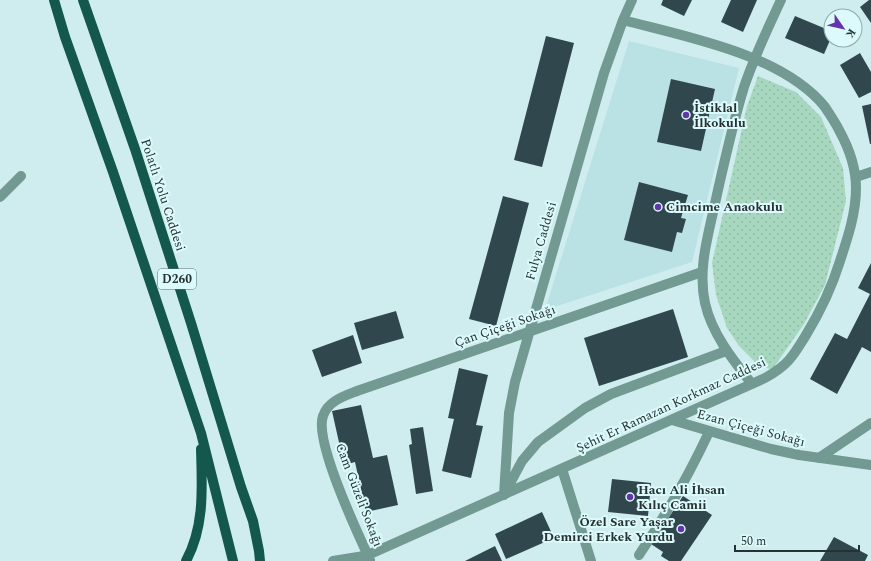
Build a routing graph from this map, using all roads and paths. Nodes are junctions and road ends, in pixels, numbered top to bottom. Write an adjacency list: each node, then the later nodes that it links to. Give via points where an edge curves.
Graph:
1 (54, 0): 19 (main road, D260)
2 (83, 0): 28 (main road, Polatlı Yolu Caddesi / D260, via 191,323 253,521)
3 (632, 0): 5 (street, Fulya Caddesi)
4 (781, 0): 6 (street)
5 (623, 20): 6 (street, Şehit Er Ramazan Korkmaz Caddesi); 12 (street, Fulya Caddesi, via 604,73)
6 (754, 58): 9 (street, Şehit Er Ramazan Korkmaz Caddesi, via 794,80 824,106 844,138); 11 (street, via 744,86 718,187)
7 (871, 172): 9 (street)
8 (21, 176): 10 (street)
9 (856, 177): 14 (street, Şehit Er Ramazan Korkmaz Caddesi, via 856,198 848,237 826,298 789,360 779,369)
10 (0, 197)
11 (702, 272): 12 (street, Çan Çiçeği Sokağı); 13 (street, via 705,305)
12 (529, 331): 15 (street, Çan Çiçeği Sokağı, via 342,397 332,403); 23 (street, Fulya Caddesi, via 509,413)
13 (726, 351): 14 (street); 23 (street, via 611,394 585,408 538,442 522,461)
14 (752, 384): 16 (street, Şehit Er Ramazan Korkmaz Caddesi)
15 (323, 415): 25 (street, Cam Güzeli Sokağı, via 321,428 334,476)
16 (672, 420): 18 (street, Ezan Çiçeği Sokağı); 22 (street, Şehit Er Ramazan Korkmaz Caddesi)
17 (871, 422): 20 (street)
18 (709, 432): 20 (street, Ezan Çiçeği Sokağı, via 771,449); 24 (street, via 674,501)
19 (201, 433): 26 (main road, D260, via 200,521 196,540); 27 (main road)
20 (819, 458): 21 (street, Ezan Çiçeği Sokağı)
21 (871, 465)
22 (562, 469): 23 (street, Şehit Er Ramazan Korkmaz Caddesi); 31 (street)
23 (504, 495): 25 (street, Şehit Er Ramazan Korkmaz Caddesi)
24 (639, 555)
25 (369, 558): 29 (street, Şehit Er Ramazan Korkmaz Caddesi); 30 (street, Şehit Er Ramazan Korkmaz Caddesi)
26 (186, 561)
27 (233, 561)
28 (260, 561)
29 (333, 561)
30 (358, 561)
31 (591, 561)

